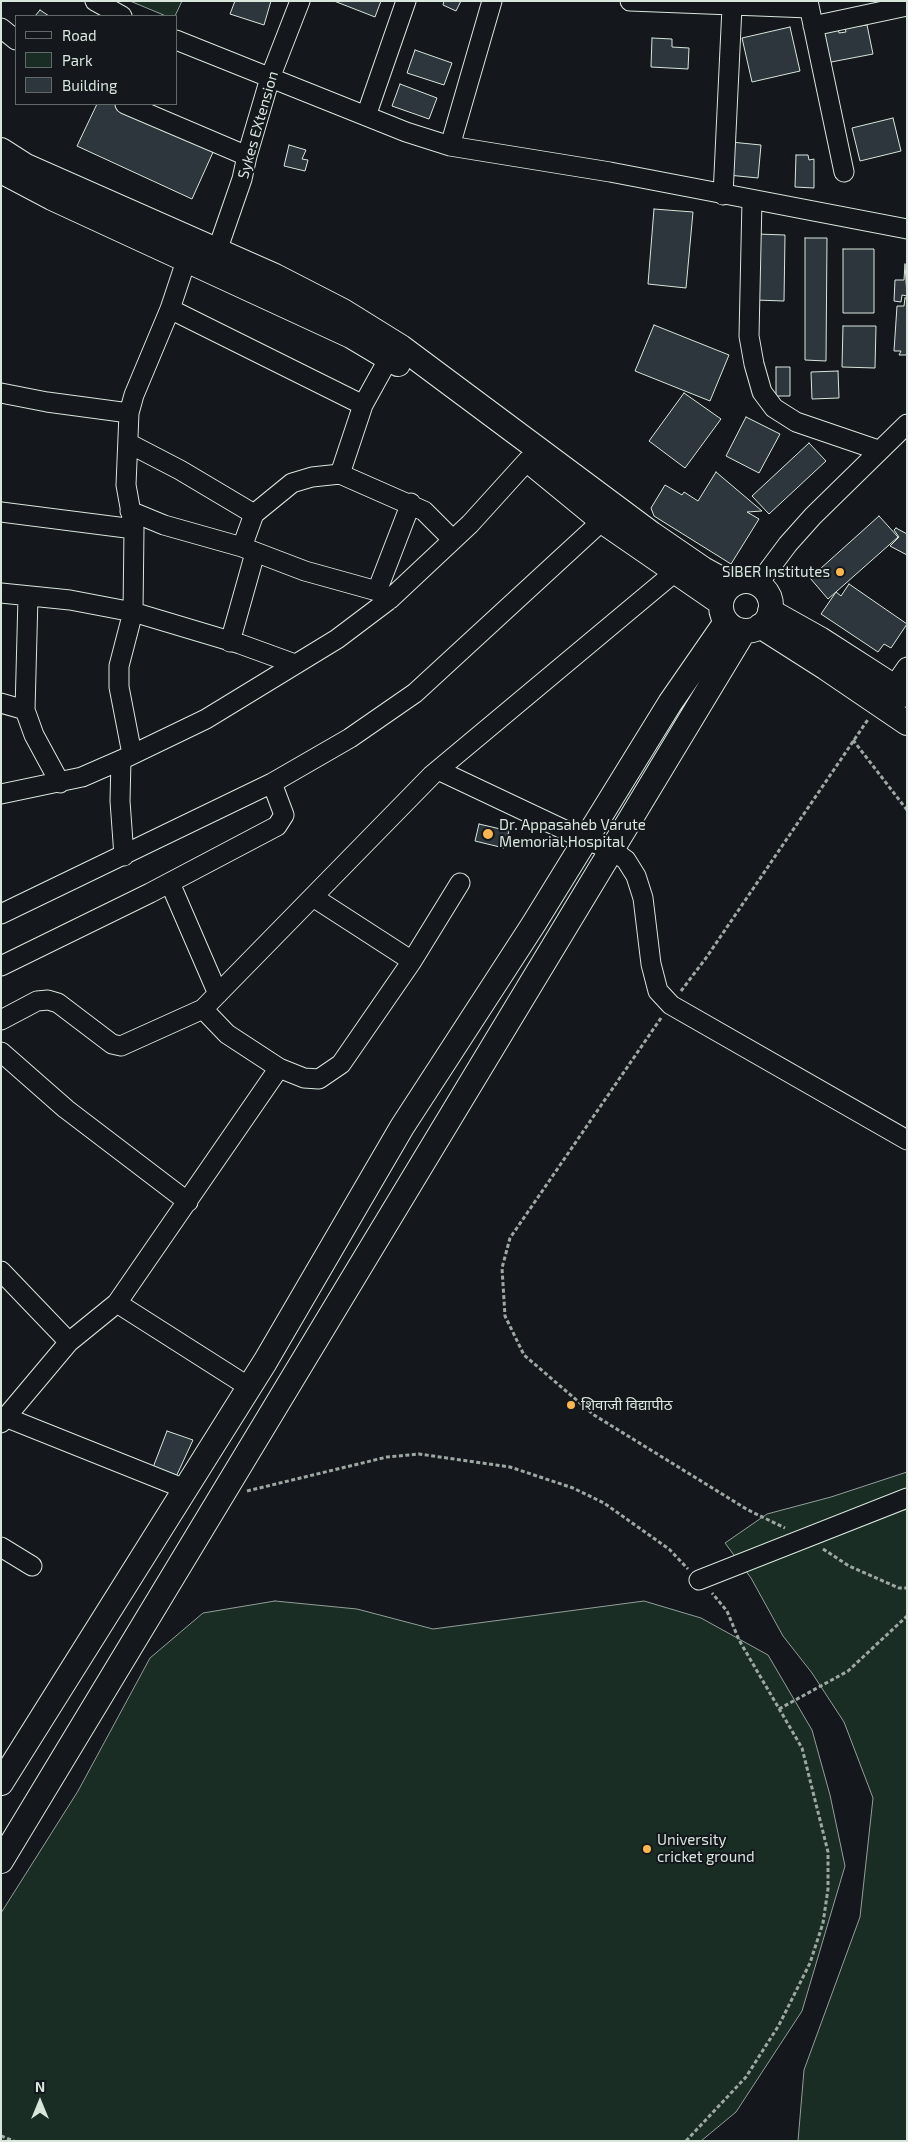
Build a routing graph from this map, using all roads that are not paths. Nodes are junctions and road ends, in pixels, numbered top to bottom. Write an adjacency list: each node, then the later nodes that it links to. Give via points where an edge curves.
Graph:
1 (95, 1): 9 (street)
2 (300, 1): 13 (street, Sykes EXtension)
3 (406, 1): 15 (street)
4 (492, 1): 16 (street)
5 (630, 1): 7 (street)
6 (907, 6): 8 (street)
7 (732, 7): 8 (street); 21 (street)
8 (810, 12): 20 (street)
9 (120, 15)
10 (1, 28): 11 (street)
11 (15, 39)
12 (178, 41): 13 (street)
13 (270, 78): 15 (street); 18 (street, Sykes EXtension)
14 (128, 105): 18 (street)
15 (366, 116): 16 (street)
16 (450, 146): 21 (street, via 610,172)
17 (1, 150): 24 (main road, via 26,166)
18 (247, 156): 24 (street, Sykes EXtension, via 242,180)
19 (1, 172): 25 (main road)
20 (844, 172)
21 (724, 195): 22 (street)
22 (752, 200): 23 (street); 33 (street, via 749,336 762,392 774,408 796,422)
23 (907, 229)
24 (217, 250): 49 (main road, via 276,276 401,346 702,569)
25 (186, 261): 26 (street); 27 (main road, via 201,265 351,336)
26 (170, 309): 29 (street); 30 (street)
27 (389, 358): 29 (street); 34 (main road)
28 (1, 392): 30 (street)
29 (363, 405): 35 (street)
30 (128, 413): 32 (street)
31 (907, 424): 33 (street)
32 (128, 443): 38 (street); 39 (street, via 126,485)
33 (878, 450): 44 (street, via 788,544)
34 (528, 460): 40 (main road); 41 (street)
35 (340, 474): 36 (street); 38 (street, via 292,483)
36 (411, 503): 41 (street, via 424,511); 46 (street)
37 (1, 512): 39 (street)
38 (254, 514): 42 (street)
39 (132, 520): 42 (street, via 164,525); 48 (street)
40 (602, 522): 43 (main road); 60 (street, via 414,693 350,738)
41 (453, 540): 46 (street)
42 (248, 550): 46 (street); 50 (street)
43 (675, 572): 49 (main road); 58 (street)
44 (758, 584): 49 (main road, via 746,581)
45 (1, 593): 47 (street)
46 (384, 595): 51 (street, via 337,639)
47 (28, 597): 48 (street, via 70,600); 55 (street)
48 (133, 612): 50 (street); 57 (street, via 119,666)
49 (742, 613): 53 (main road); 62 (main road, via 670,704); 63 (main road)
50 (230, 642): 51 (street)
51 (295, 664): 57 (street, via 206,719)
52 (907, 667): 53 (street)
53 (893, 695): 56 (main road)
54 (1, 703): 55 (street)
55 (25, 710): 59 (street, via 34,735)
56 (907, 723)
57 (127, 757): 59 (street); 64 (street, via 120,801)
58 (438, 770): 62 (street); 67 (street)
59 (60, 783): 61 (street)
60 (272, 784): 64 (street); 65 (street, via 284,815 277,826)
61 (1, 794)
62 (586, 840): 63 (street); 81 (main road, via 402,1127)
63 (612, 850): 76 (street, via 626,860 636,876 643,898 651,964 658,991 672,1004); 89 (main road)
64 (124, 856): 68 (street)
65 (170, 883): 70 (street); 71 (street)
66 (460, 883): 69 (street)
67 (313, 896): 69 (street); 71 (street)
68 (1, 914)
69 (412, 961): 75 (street, via 341,1064 319,1078 304,1078)
70 (1, 966)
71 (218, 994): 72 (street)
72 (203, 1009): 73 (street, via 122,1046 112,1044 58,1003 48,1000 37,1001); 75 (street, via 227,1034)
73 (1, 1020)
74 (1, 1052): 77 (street, via 66,1109)
75 (279, 1068): 77 (street)
76 (907, 1140)
77 (188, 1202): 79 (street)
78 (3, 1276): 80 (street)
79 (116, 1303): 80 (street); 81 (street)
80 (69, 1342): 82 (street)
81 (249, 1387): 83 (main road)
82 (3, 1420): 83 (street)
83 (185, 1489): 88 (main road)
84 (907, 1498): 87 (street)
85 (1, 1547): 86 (street)
86 (32, 1566)
87 (699, 1580)
88 (1, 1783)
89 (1, 1861)

